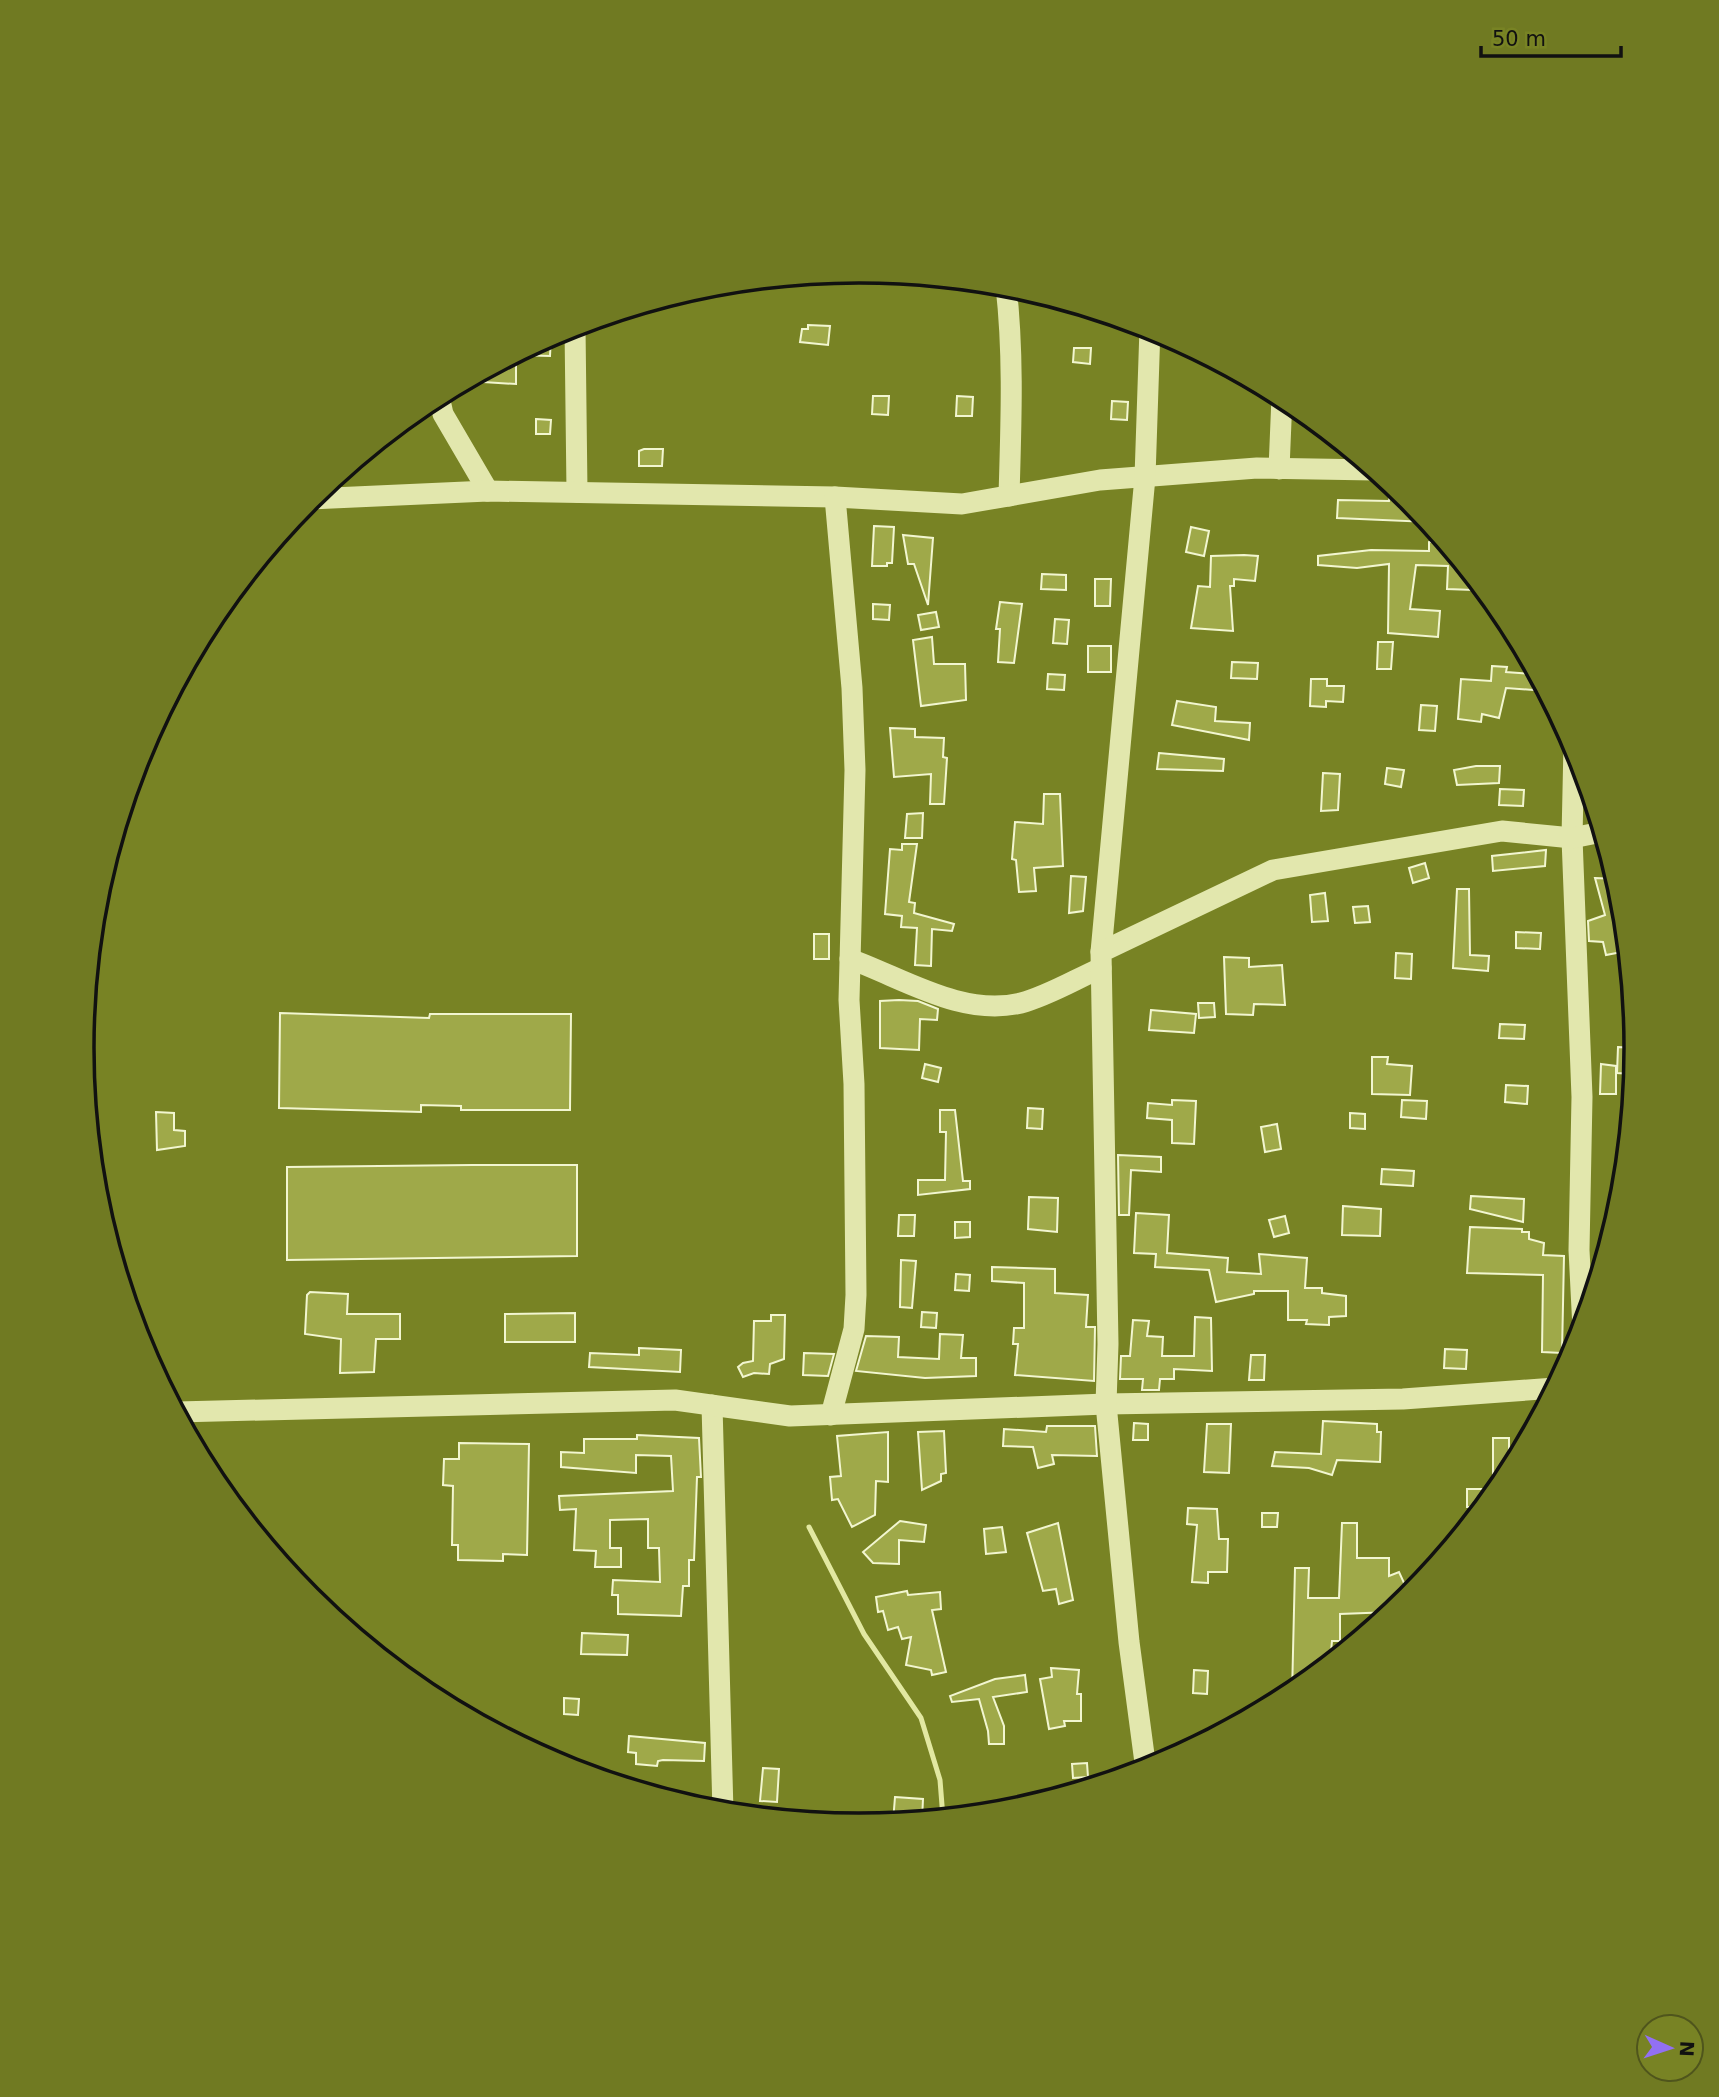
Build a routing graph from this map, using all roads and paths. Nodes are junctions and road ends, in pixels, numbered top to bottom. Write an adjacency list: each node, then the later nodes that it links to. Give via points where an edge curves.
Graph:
1 (1007, 298): 11 (street)
2 (575, 339): 10 (street)
3 (1150, 341): 8 (street)
4 (442, 407): 9 (street)
5 (1281, 410): 6 (street)
6 (1279, 469): 7 (street); 8 (street)
7 (1360, 470)
8 (1145, 477): 11 (street); 18 (street)
9 (488, 491): 10 (street); 13 (street)
10 (577, 492): 12 (street)
11 (1009, 496): 12 (street, via 962,504)
12 (835, 497): 17 (street, via 853,702)
13 (329, 498)
14 (1573, 775): 16 (street)
15 (1593, 834): 16 (street)
16 (1572, 838): 18 (street, via 1502,831 1273,870); 19 (street, via 1582,1097)
17 (850, 960): 18 (street, via 958,1001 984,1006 1024,1002); 24 (street, via 855,1329)
18 (1101, 960): 21 (street)
19 (1582, 1300)
20 (1545, 1389): 21 (street, via 1403,1399)
21 (1106, 1404): 24 (street); 25 (street)
22 (712, 1405): 23 (street, via 675,1400); 24 (street, via 790,1416); 26 (street)
23 (187, 1412)
24 (831, 1415)
25 (1144, 1758)
26 (723, 1801)

